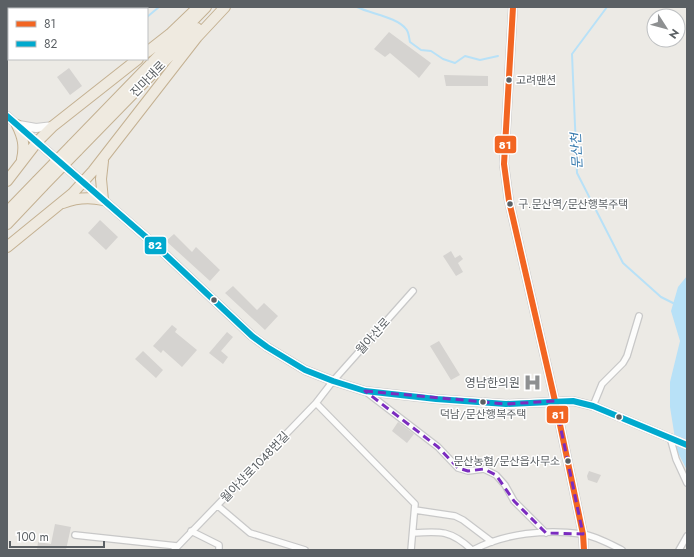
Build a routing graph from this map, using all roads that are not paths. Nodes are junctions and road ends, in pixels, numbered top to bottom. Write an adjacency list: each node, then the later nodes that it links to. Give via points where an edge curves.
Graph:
1 (198, 7): 6 (highway)
2 (206, 7): 12 (highway, 진마대로)
3 (218, 7): 12 (highway, 진마대로)
4 (225, 7): 13 (highway, via 197,37)
5 (513, 7): 27 (main road, via 504,164 509,201)
6 (148, 51)
7 (137, 60): 10 (highway)
8 (7, 116): 9 (main road)
9 (17, 125): 10 (main road, via 36,128); 11 (main road); 14 (highway, via 24,145)
10 (53, 126): 11 (highway)
11 (37, 142): 14 (highway); 16 (main road)
12 (75, 148): 17 (highway, bridge)
13 (104, 158): 16 (highway); 18 (highway, via 101,179)
14 (22, 161): 15 (highway)
15 (7, 181)
16 (83, 182): 18 (main road); 19 (highway)
17 (40, 183): 20 (highway); 21 (highway)
18 (103, 200): 19 (highway, via 74,200); 25 (main road, via 257,339 288,361)
19 (55, 208): 22 (highway)
20 (7, 212)
21 (7, 224)
22 (7, 247)
23 (413, 291): 25 (street, 월아산로)
24 (639, 316): 29 (street, via 627,356 602,384)
25 (333, 381): 26 (main road); 28 (street, 월아산로1048번길)
26 (365, 391): 27 (main road, via 436,400 506,404); 36 (street, via 438,447 458,468 468,471 484,469 496,475 506,485 514,501)
27 (555, 401): 29 (main road, via 573,401); 38 (main road)
28 (316, 403): 33 (street, 월아산로1048번길); 34 (street, via 415,504)
29 (593, 406): 30 (main road)
30 (670, 437): 31 (main road); 32 (street)
31 (687, 445)
32 (687, 483)
33 (218, 506): 35 (street, 월아산로1048번길); 44 (street, via 250,532)
34 (415, 510): 37 (street); 41 (street, via 455,516)
35 (191, 531): 42 (street, 월아산로1048번길); 43 (street, via 219,545)
36 (546, 533): 38 (street); 41 (street, via 519,534)
37 (413, 534): 45 (street); 46 (street, via 436,531 463,542)
38 (583, 534): 47 (main road); 48 (street)
39 (75, 535): 42 (street)
40 (687, 536): 49 (street)
41 (492, 542): 46 (street)
42 (176, 548)
43 (219, 550)
44 (305, 550)
45 (411, 550)
46 (472, 550)
47 (584, 550)
48 (622, 550)
49 (679, 550)

